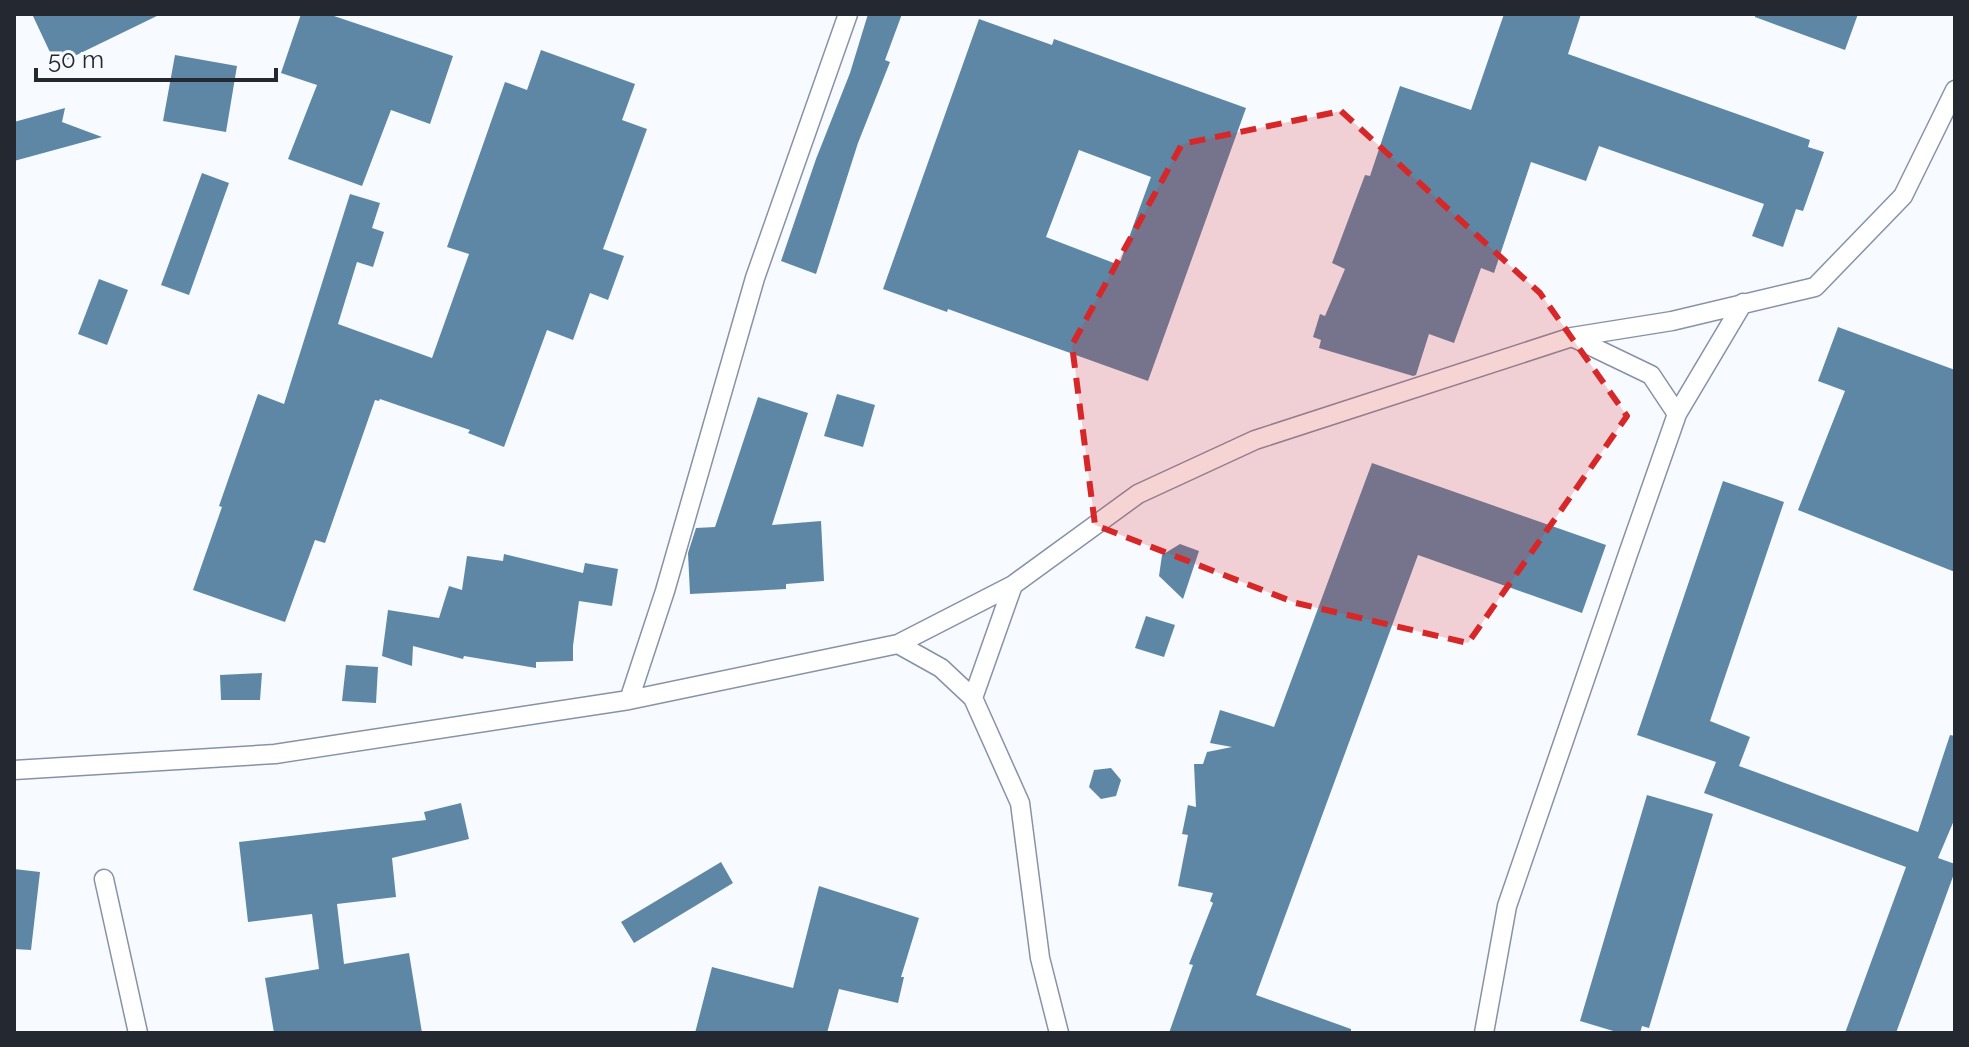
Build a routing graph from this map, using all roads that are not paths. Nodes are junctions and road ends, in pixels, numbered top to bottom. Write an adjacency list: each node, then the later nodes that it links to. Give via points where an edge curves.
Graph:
1 (848, 14): 9 (lane, via 755,278)
2 (1955, 90): 3 (lane, via 1903,196 1815,287)
3 (1743, 303): 4 (lane); 5 (lane)
4 (1572, 337): 5 (lane, via 1651,375); 6 (lane, via 1255,440 1138,494)
5 (1677, 414): 14 (lane, via 1507,906)
6 (1013, 585): 7 (lane); 8 (lane)
7 (898, 644): 8 (lane, via 941,668); 9 (lane)
8 (973, 698): 13 (lane, via 1020,803 1040,958)
9 (629, 700): 10 (lane, via 275,754)
10 (14, 770)
11 (104, 879): 12 (lane)
12 (138, 1033)
13 (1059, 1033)
14 (1484, 1033)

